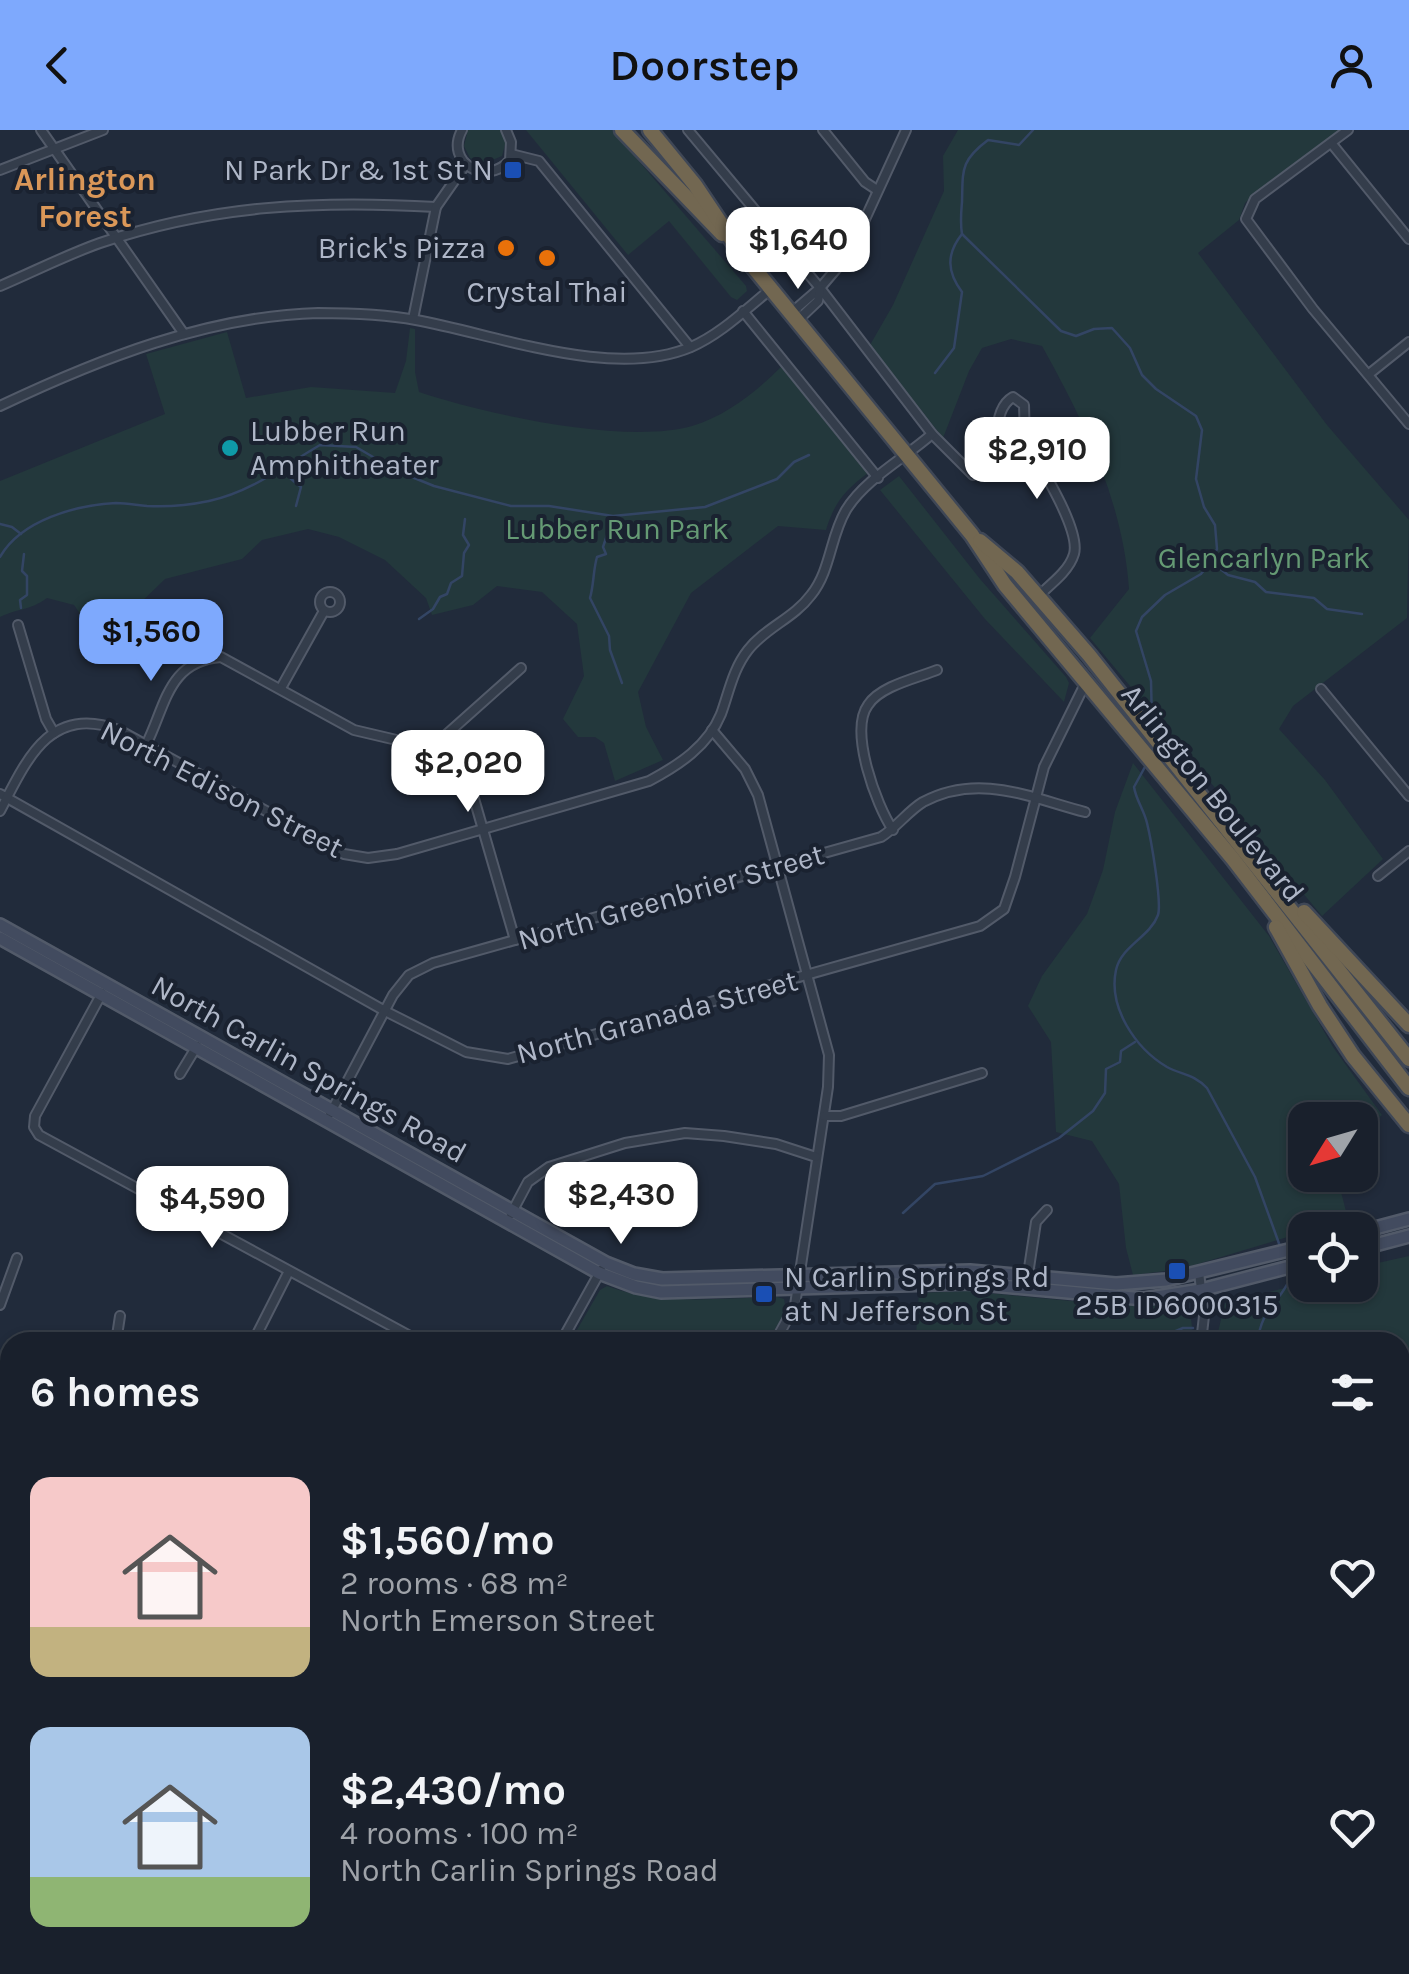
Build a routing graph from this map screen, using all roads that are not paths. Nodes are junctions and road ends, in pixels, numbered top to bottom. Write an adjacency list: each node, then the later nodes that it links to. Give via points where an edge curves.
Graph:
1 (41, 130): 13 (street)
2 (103, 130): 13 (street)
3 (506, 130): 14 (street)
4 (622, 130): 21 (highway, Arlington Boulevard)
5 (650, 130): 21 (highway, Arlington Boulevard)
6 (688, 130): 23 (street)
7 (823, 130): 17 (street)
8 (906, 130): 17 (street)
9 (1348, 130): 12 (street)
10 (446, 131): 11 (street)
11 (459, 134): 15 (street)
12 (1332, 144): 20 (street); 31 (street, via 1255,199 1247,214 1249,226)
13 (53, 148): 16 (street); 19 (street)
14 (511, 154): 15 (street, via 490,174); 30 (street, via 539,162)
15 (466, 164): 18 (street)
16 (0, 170)
17 (877, 190): 23 (street, via 852,249)
18 (436, 207): 19 (street, via 293,204 203,215); 27 (street)
19 (118, 239): 22 (street); 28 (street)
20 (1409, 239)
21 (736, 246): 24 (highway, Arlington Boulevard)
22 (0, 286)
23 (820, 288): 26 (street); 34 (street)
24 (771, 289): 25 (street); 26 (highway, Arlington Boulevard)
25 (743, 311): 30 (street); 38 (street)
26 (794, 317): 37 (highway, Arlington Boulevard)
27 (413, 319): 28 (street, via 278,316); 30 (street, via 600,359 634,360)
28 (184, 334): 32 (street)
29 (1409, 342): 31 (street)
30 (690, 347)
31 (1369, 374): 33 (street)
32 (0, 406)
33 (1409, 424)
34 (932, 434): 35 (street, via 973,474); 37 (street, North Edison Street)
35 (997, 438): 36 (street, via 1007,433); 36 (street, via 997,421 1013,397 1024,404)
36 (1025, 439): 40 (street, via 1075,546 1069,564)
37 (906, 456): 38 (street, North Edison Street); 39 (highway, Arlington Boulevard)
38 (878, 478): 48 (street, North Edison Street, via 844,514 810,597 748,650)
39 (972, 535): 40 (highway, Arlington Boulevard); 45 (highway, Arlington Boulevard)
40 (1038, 596): 60 (highway, Arlington Boulevard, via 1191,780)
41 (324, 611): 46 (street)
42 (18, 625): 49 (street)
43 (521, 668): 50 (street)
44 (937, 670): 58 (street, via 869,702 859,724)
45 (1087, 680): 52 (street, North Granada Street); 60 (highway, Arlington Boulevard, via 1190,808)
46 (280, 688): 50 (street, via 354,730); 51 (street, via 221,657 201,659 179,674)
47 (1321, 689): 54 (street)
48 (712, 730): 57 (street, North Edison Street, via 681,764 650,780); 61 (street, via 758,795)
49 (54, 733): 51 (street, North Edison Street, via 77,722 98,722); 53 (street, North Edison Street)
50 (441, 743): 57 (street, via 464,764)
51 (146, 745): 57 (street, North Edison Street, via 344,854 397,854)
52 (1036, 795): 56 (street, North Greenbrier Street); 58 (street, North Greenbrier Street, via 960,791 922,802); 66 (street, North Granada Street, via 1004,909 980,926)
53 (3, 796): 55 (street, North Edison Street); 68 (street, North Granada Street)
54 (1409, 796)
55 (0, 810)
56 (1085, 812)
57 (484, 830): 65 (street)
58 (892, 830): 61 (street, North Greenbrier Street)
59 (1409, 851): 62 (street)
60 (1239, 854): 69 (highway); 71 (highway, Arlington Boulevard); 74 (highway, Arlington Boulevard); 77 (highway, via 1320,1006)
61 (778, 868): 65 (street, North Greenbrier Street); 66 (street)
62 (1378, 876)
63 (0, 925): 67 (main road, North Carlin Springs Road)
64 (0, 938): 67 (main road, North Carlin Springs Road)
65 (515, 940): 68 (street, North Greenbrier Street, via 409,975)
66 (808, 976): 68 (street, North Granada Street, via 508,1059 466,1052); 76 (street, via 829,1054)
67 (104, 990): 70 (main road, North Carlin Springs Road); 89 (street, via 34,1127 47,1141)
68 (386, 1011): 75 (street, North Greenbrier Street)
69 (1409, 1025)
70 (199, 1043): 73 (street); 75 (main road, North Carlin Springs Road)
71 (1409, 1060)
72 (982, 1073): 76 (street)
73 (180, 1074)
74 (1409, 1088)
75 (330, 1116): 80 (main road, North Carlin Springs Road)
76 (824, 1116): 78 (street)
77 (1409, 1125)
78 (816, 1157): 80 (street, via 776,1144 684,1133 625,1144 549,1167 528,1182); 92 (street)
79 (1046, 1210): 91 (street, via 1036,1222)
80 (510, 1216): 87 (main road, North Carlin Springs Road)
81 (1409, 1218): 82 (main road)
82 (1378, 1227)
83 (1409, 1236): 84 (main road)
84 (1378, 1244)
85 (1288, 1250): 90 (main road, North Carlin Springs Road)
86 (16, 1258): 94 (street)
87 (603, 1268): 92 (main road, North Carlin Springs Road, via 662,1279); 99 (street)
88 (1288, 1268): 93 (main road, North Carlin Springs Road)
89 (290, 1272): 97 (street); 98 (street)
90 (1199, 1272): 91 (main road, North Carlin Springs Road, via 1143,1284); 93 (street)
91 (1027, 1281): 92 (main road, North Carlin Springs Road, via 970,1271); 93 (main road, North Carlin Springs Road, via 1144,1298)
92 (797, 1282): 100 (street, via 795,1305)
93 (1201, 1290): 101 (street)
94 (0, 1305)
95 (120, 1316): 96 (street)
96 (118, 1332)
97 (258, 1332)
98 (401, 1332)
99 (566, 1332)
100 (780, 1332)
101 (1202, 1332)

